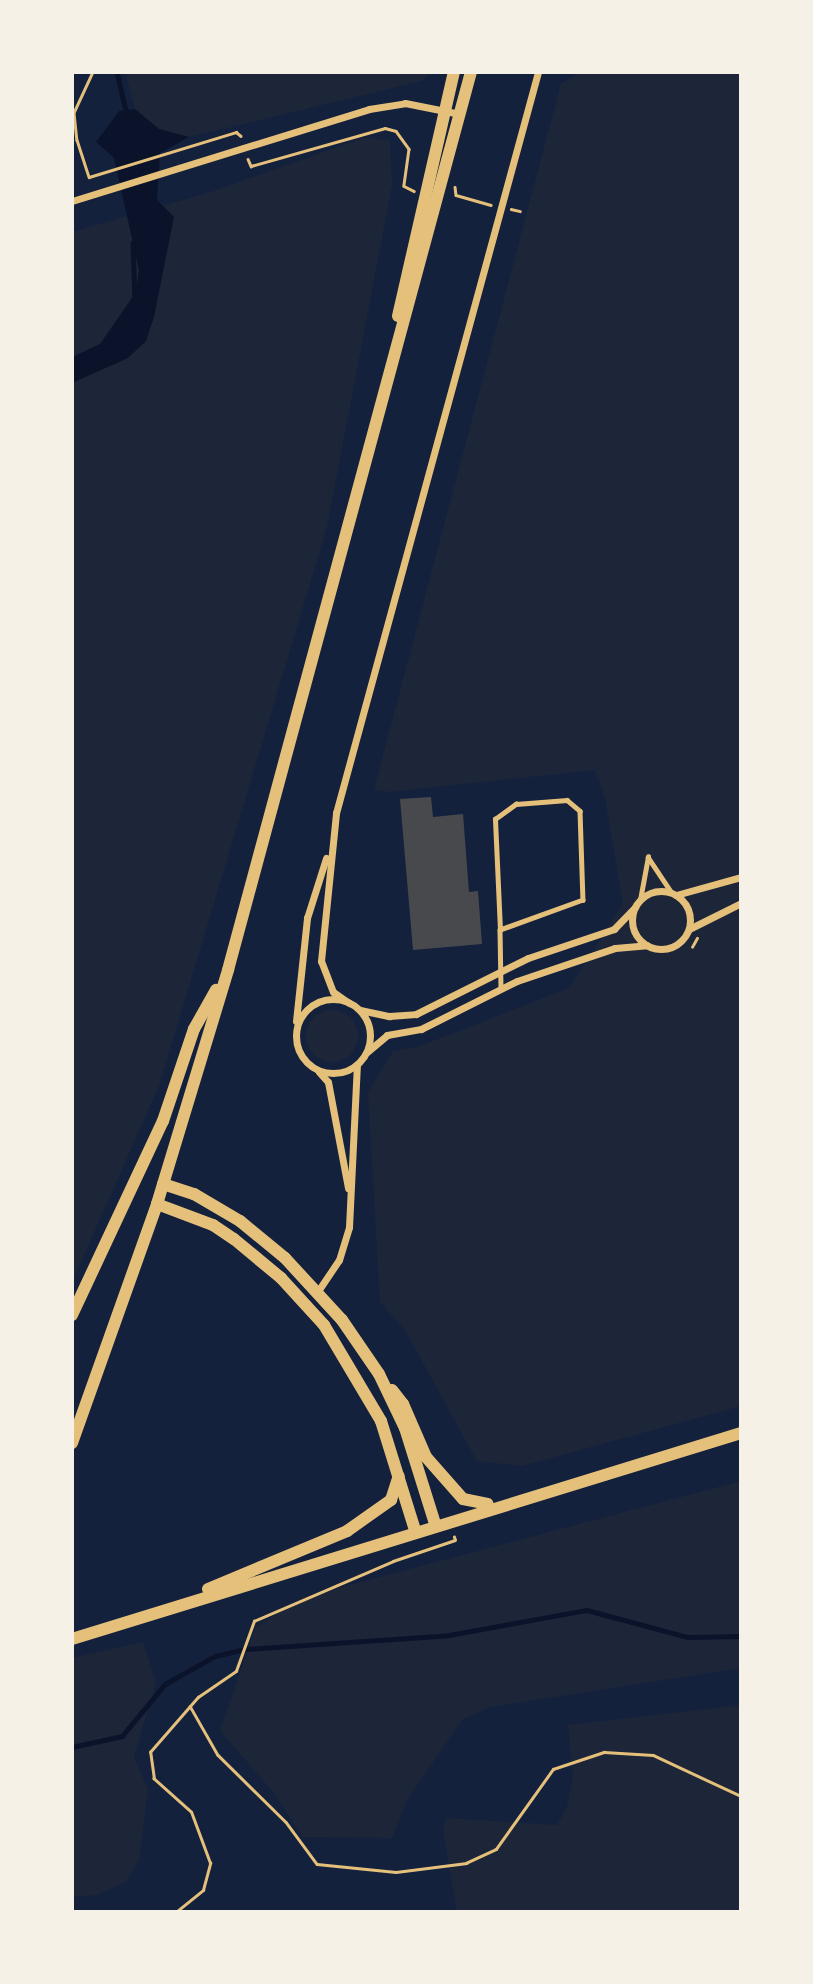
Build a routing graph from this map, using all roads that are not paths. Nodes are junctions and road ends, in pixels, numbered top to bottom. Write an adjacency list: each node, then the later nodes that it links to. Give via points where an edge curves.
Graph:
1 (454, 72): 4 (main road)
2 (471, 72): 5 (main road)
3 (538, 72): 8 (street)
4 (444, 111): 5 (street); 6 (street, via 405,103 369,109); 7 (main road, via 401,290)
5 (460, 114): 7 (main road, via 419,270)
6 (72, 201)
7 (392, 351): 17 (main road)
8 (331, 841): 20 (street, via 321,961 333,992); 22 (street, via 307,918)
9 (741, 877): 10 (street)
10 (674, 894): 11 (street, via 657,892); 11 (lane, via 647,854); 14 (street, via 689,913)
11 (640, 900): 13 (street)
12 (741, 903): 14 (street)
13 (635, 907): 16 (street, via 635,933); 18 (street, via 614,929)
14 (689, 929): 16 (street, via 675,945 661,949)
15 (500, 930): 15 (lane, via 495,820 516,804 576,803 583,900); 18 (lane)
16 (648, 945): 19 (street, via 615,948)
17 (228, 970): 26 (main road); 31 (main road, via 194,1029 163,1121)
18 (501, 970): 19 (lane); 21 (street, via 416,1014 389,1016)
19 (501, 988): 23 (street, via 421,1029 377,1040)
20 (349, 1003): 21 (street); 22 (street, via 324,1000 312,1005 302,1014)
21 (360, 1010): 23 (street, via 370,1030)
22 (295, 1039): 25 (street, via 302,1058)
23 (367, 1052): 24 (street)
24 (357, 1065): 25 (street, via 338,1074); 27 (street)
25 (318, 1071): 27 (street, via 328,1082)
26 (163, 1184): 28 (main road); 29 (main road, via 194,1194 240,1221)
27 (351, 1202): 29 (street, via 346,1242)
28 (157, 1204): 30 (main road, via 234,1239); 34 (main road)
29 (318, 1291): 30 (main road); 32 (main road)
30 (305, 1303): 35 (main road, via 362,1384)
31 (72, 1315)
32 (379, 1374): 36 (main road, via 403,1404 426,1457 463,1499); 37 (main road, via 405,1428)
33 (741, 1433): 36 (main road)
34 (72, 1443)
35 (400, 1472): 38 (main road); 39 (main road, via 391,1500 347,1531 259,1564)
36 (502, 1503): 37 (main road)
37 (435, 1524): 38 (main road)
38 (415, 1531): 39 (main road)
39 (170, 1608): 40 (main road)
40 (72, 1639)

